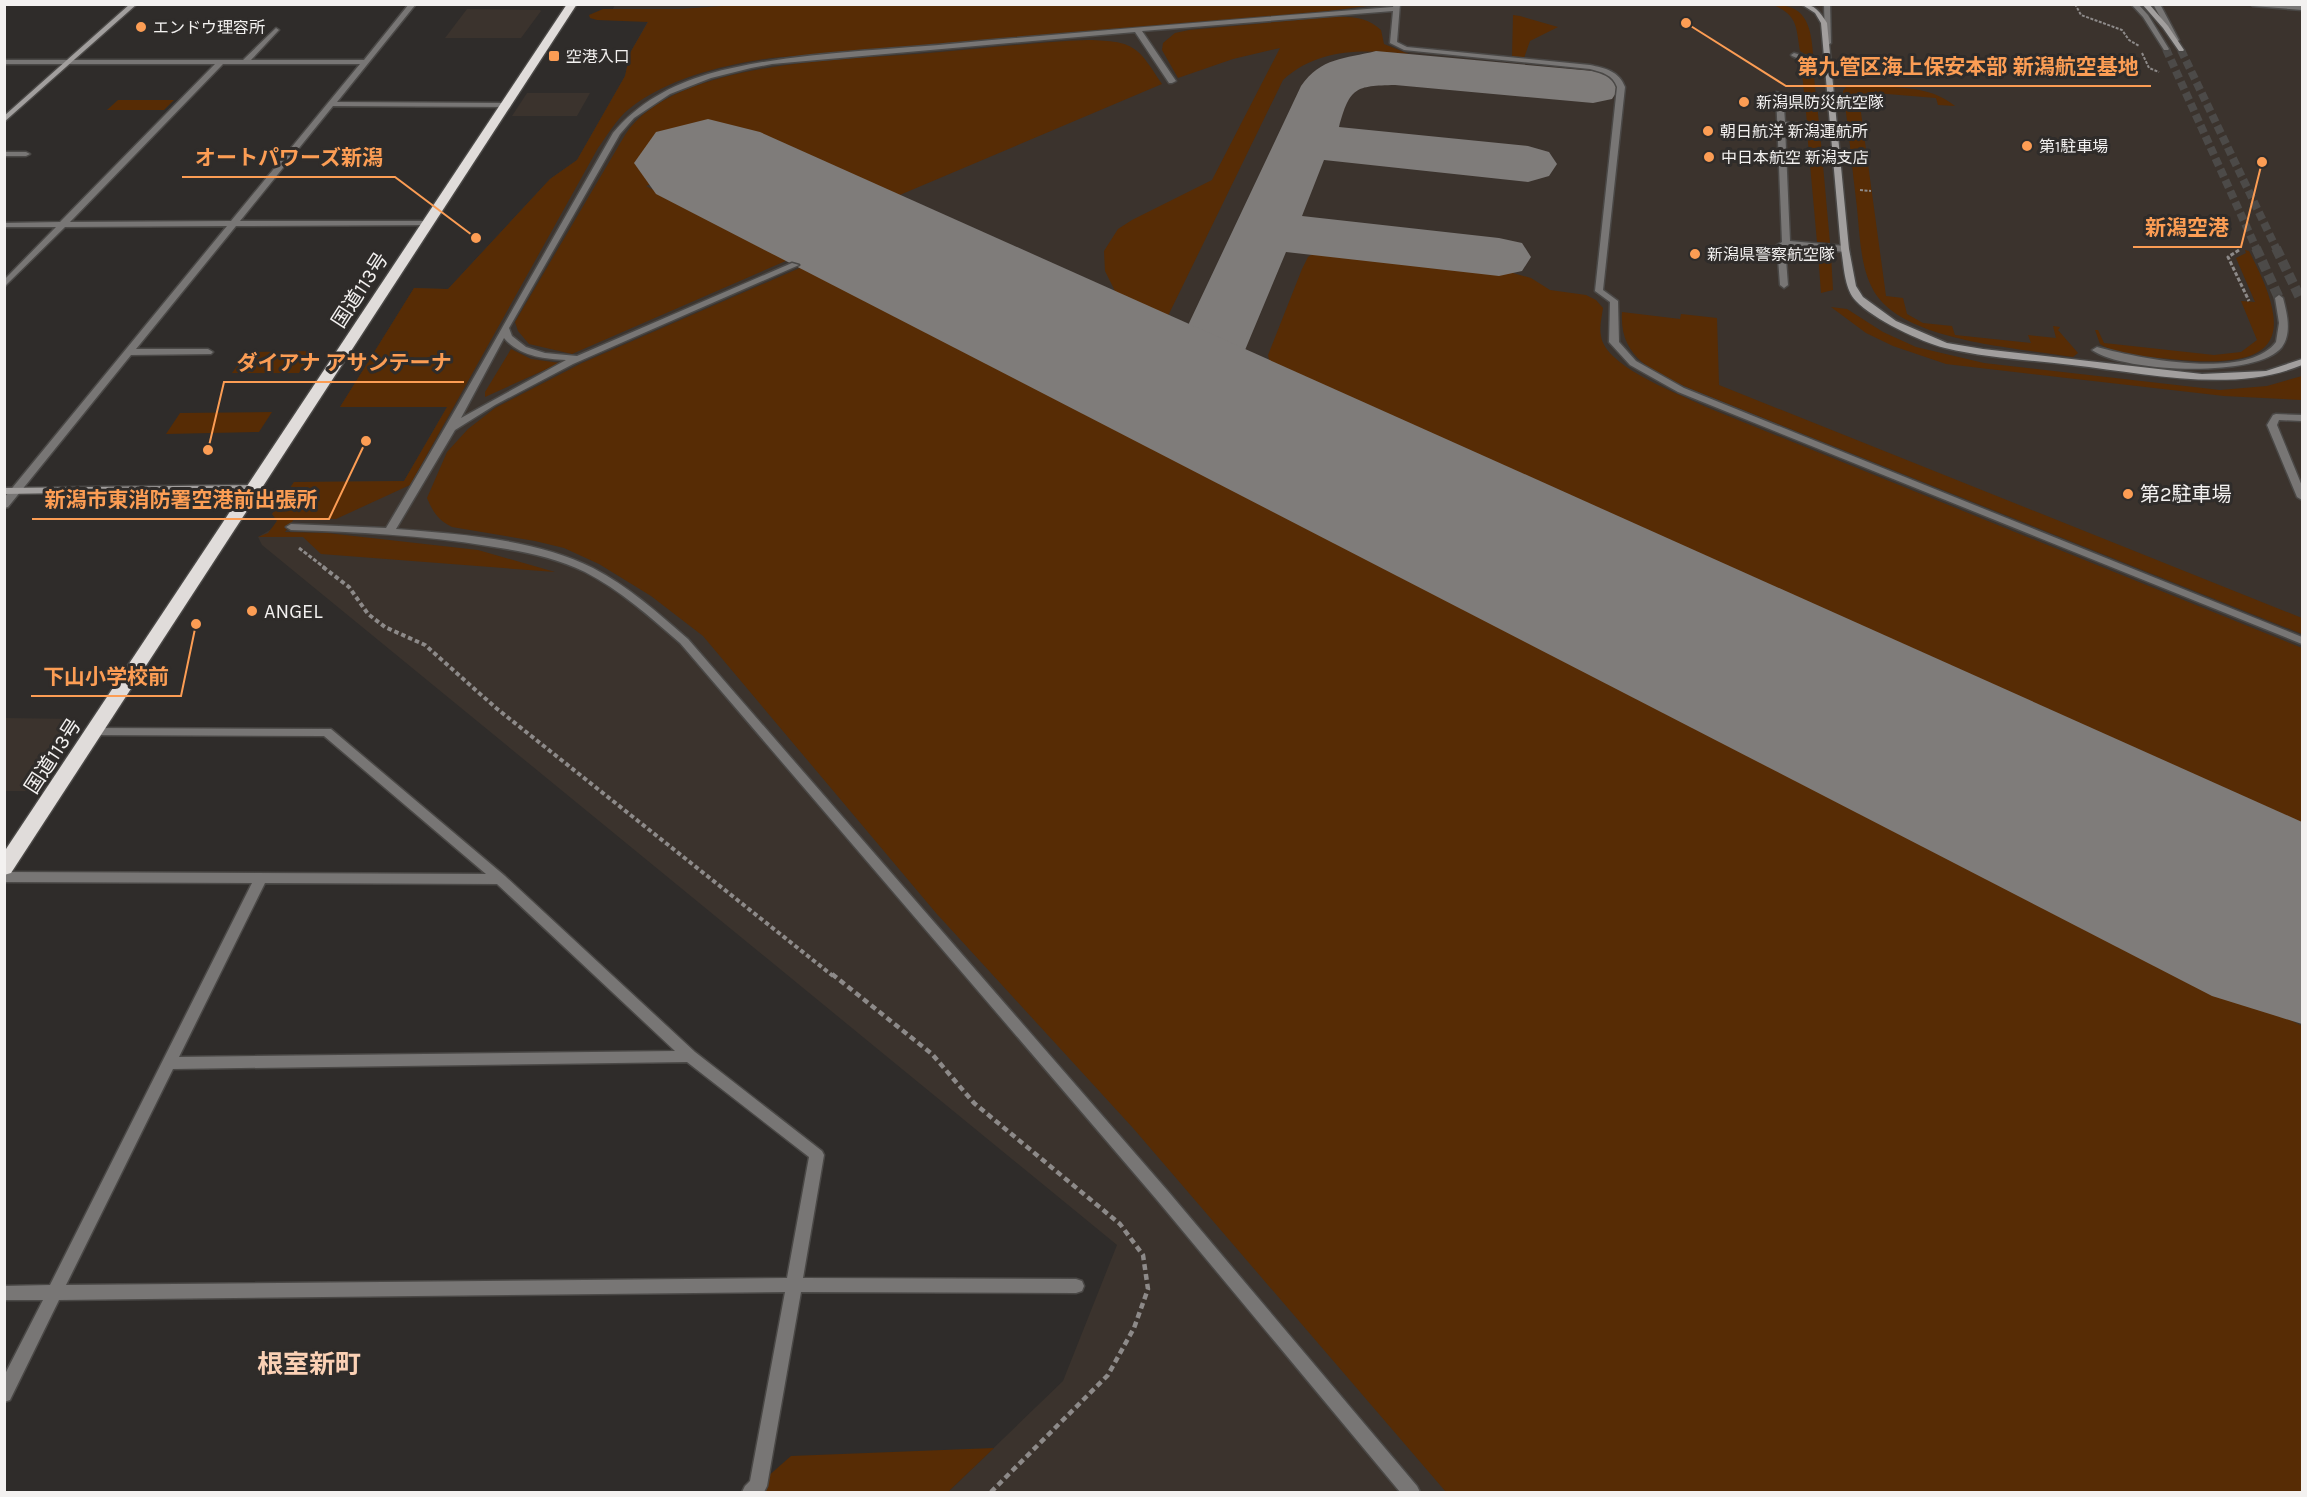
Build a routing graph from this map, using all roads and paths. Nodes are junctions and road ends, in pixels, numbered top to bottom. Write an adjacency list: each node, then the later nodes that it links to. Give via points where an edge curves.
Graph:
1 (134, 4): 22 (street)
2 (413, 4): 23 (street)
3 (572, 4): 32 (highway, 国道113号)
4 (1804, 4): 20 (street, via 1817,12 1824,23)
5 (1827, 4): 20 (street)
6 (2075, 4): 28 (path, via 2081,15 2122,30 2138,45 2149,68)
7 (2134, 4): 19 (street)
8 (2145, 4): 16 (street, via 2181,50)
9 (2156, 4): 16 (street)
10 (2202, 4): 12 (path)
11 (2253, 4): 13 (street)
12 (2213, 5)
13 (2278, 5): 15 (street)
14 (1397, 7): 17 (street); 64 (street, via 1393,42 1406,49 1590,67 1620,80 1599,291 1614,301 1614,342 1633,363 1681,390)
15 (2302, 8)
16 (2161, 9)
17 (1137, 29): 29 (street); 50 (street, via 772,62 707,77 676,89 629,117)
18 (276, 30): 26 (street)
19 (2166, 49)
20 (1828, 53): 27 (street)
21 (1794, 56): 27 (street)
22 (70, 62): 24 (street); 25 (street); 33 (street)
23 (364, 62): 26 (street); 31 (street)
24 (4, 63)
25 (220, 63): 26 (street); 41 (street)
26 (244, 63)
27 (1829, 64): 35 (street)
28 (2159, 72)
29 (1172, 81)
30 (1779, 94): 34 (street)
31 (332, 104): 32 (street); 39 (street)
32 (506, 105): 38 (highway, 国道113号)
33 (4, 120)
34 (1780, 124): 35 (street); 42 (street)
35 (1835, 129): 43 (street)
36 (4, 154): 37 (street)
37 (26, 154)
38 (429, 223): 39 (street); 58 (highway, 国道113号)
39 (233, 224): 41 (street); 52 (street)
40 (4, 225): 41 (street)
41 (63, 225): 46 (street)
42 (1786, 243): 43 (street); 47 (street, via 1781,245)
43 (1845, 249): 55 (street, via 1852,286 1859,299 1893,323 1946,345 2202,377 2268,373)
44 (2239, 250): 49 (path, via 2228,257)
45 (795, 264): 54 (street)
46 (4, 285)
47 (1784, 285)
48 (2279, 298): 51 (street, via 2281,342 2267,356 2244,364 2201,367 2112,356)
49 (2249, 301)
50 (505, 328): 54 (street, via 507,337 521,348); 57 (street)
51 (2097, 350)
52 (129, 352): 53 (street); 59 (street)
53 (208, 352)
54 (579, 358): 57 (street)
55 (2302, 362)
56 (2302, 418): 60 (street, via 2280,416 2272,425)
57 (451, 428): 63 (street)
58 (255, 488): 59 (street); 65 (highway, 国道113号)
59 (10, 491): 61 (street)
60 (2302, 497)
61 (4, 505)
62 (291, 527): 63 (street); 78 (path, via 287,538 349,587 368,614 385,627 425,645 496,708 932,1054 974,1103 1120,1224 1143,1255 1148,1289 1134,1328 1108,1375)
63 (390, 531): 79 (street, via 527,549 573,563 651,612 684,641 1162,1195)
64 (2302, 641)
65 (94, 732): 66 (highway, 国道113号); 69 (street, via 327,732)
66 (4, 868)
67 (4, 878): 68 (street)
68 (261, 878): 69 (street); 71 (street)
69 (500, 879): 70 (street)
70 (690, 1056): 71 (street); 72 (street, via 817,1155)
71 (170, 1063): 74 (street)
72 (794, 1285): 73 (street); 74 (street); 77 (street, via 758,1486)
73 (1076, 1286)
74 (55, 1292): 75 (street); 76 (street)
75 (4, 1293)
76 (4, 1394)
77 (751, 1492)
78 (991, 1492)
79 (1411, 1492)

